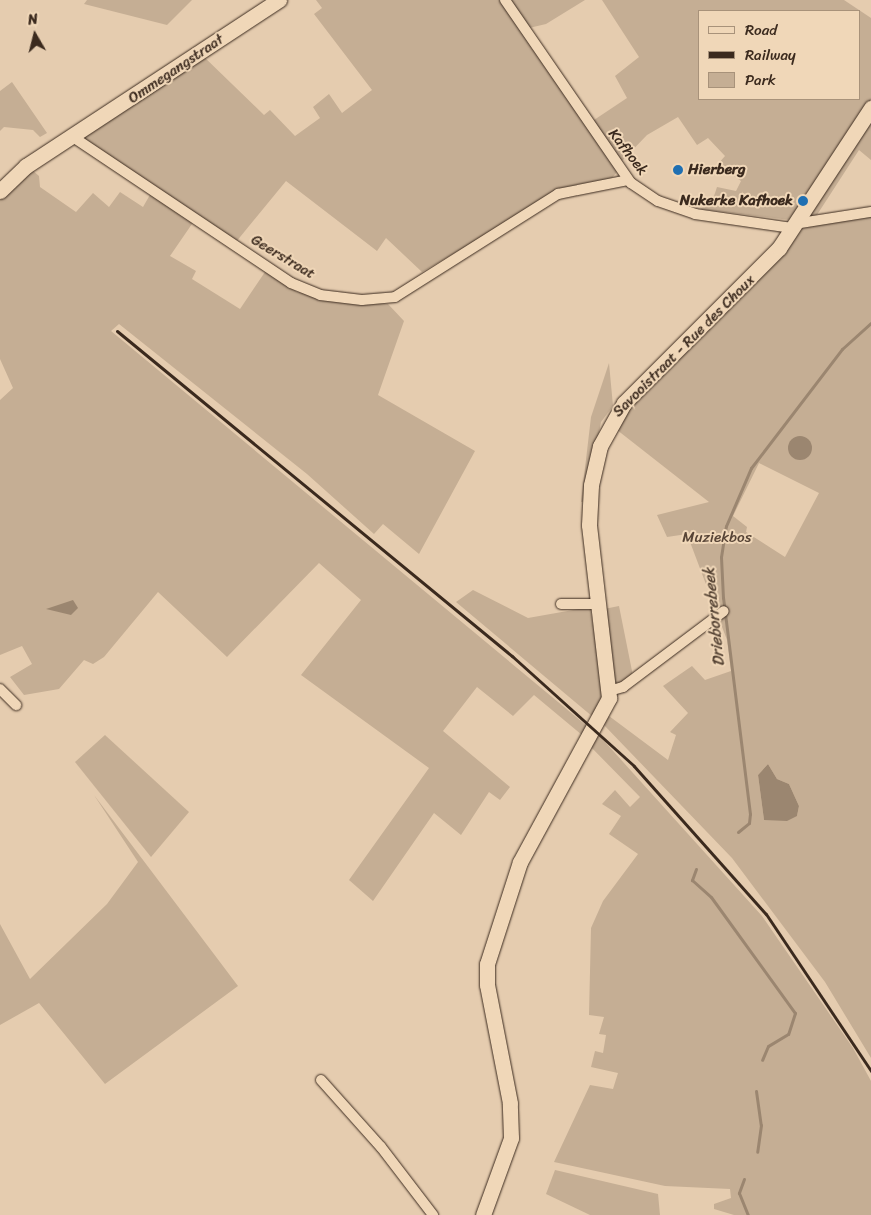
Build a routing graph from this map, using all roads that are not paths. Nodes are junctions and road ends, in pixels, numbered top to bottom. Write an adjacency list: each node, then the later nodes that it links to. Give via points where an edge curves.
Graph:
1 (279, 0): 4 (main road, Ommegangstraat)
2 (505, 0): 5 (street, Kafhoek)
3 (871, 108): 8 (main road, Savooistraat - Rue des Choux)
4 (73, 137): 5 (street, Geerstraat, via 292,283 320,295 362,300 395,297 444,262 558,194); 6 (main road, Ommegangstraat, via 26,166)
5 (628, 180): 8 (street, Kafhoek, via 658,202 695,214)
6 (0, 191)
7 (871, 212): 8 (street)
8 (793, 226): 10 (main road, Savooistraat - Rue des Choux, via 761,268 610,422 594,466 589,506)
9 (561, 604): 10 (street)
10 (598, 604): 13 (main road, Savooistraat - Rue des Choux)
11 (724, 611): 13 (street, via 623,687)
12 (0, 689): 14 (street)
13 (610, 691): 17 (main road, Savooistraat - Rue des Choux, via 608,704 514,876 487,964 487,985 510,1103 511,1138)
14 (16, 705)
15 (321, 1080): 16 (street, via 381,1147)
16 (433, 1215)
17 (483, 1215)

